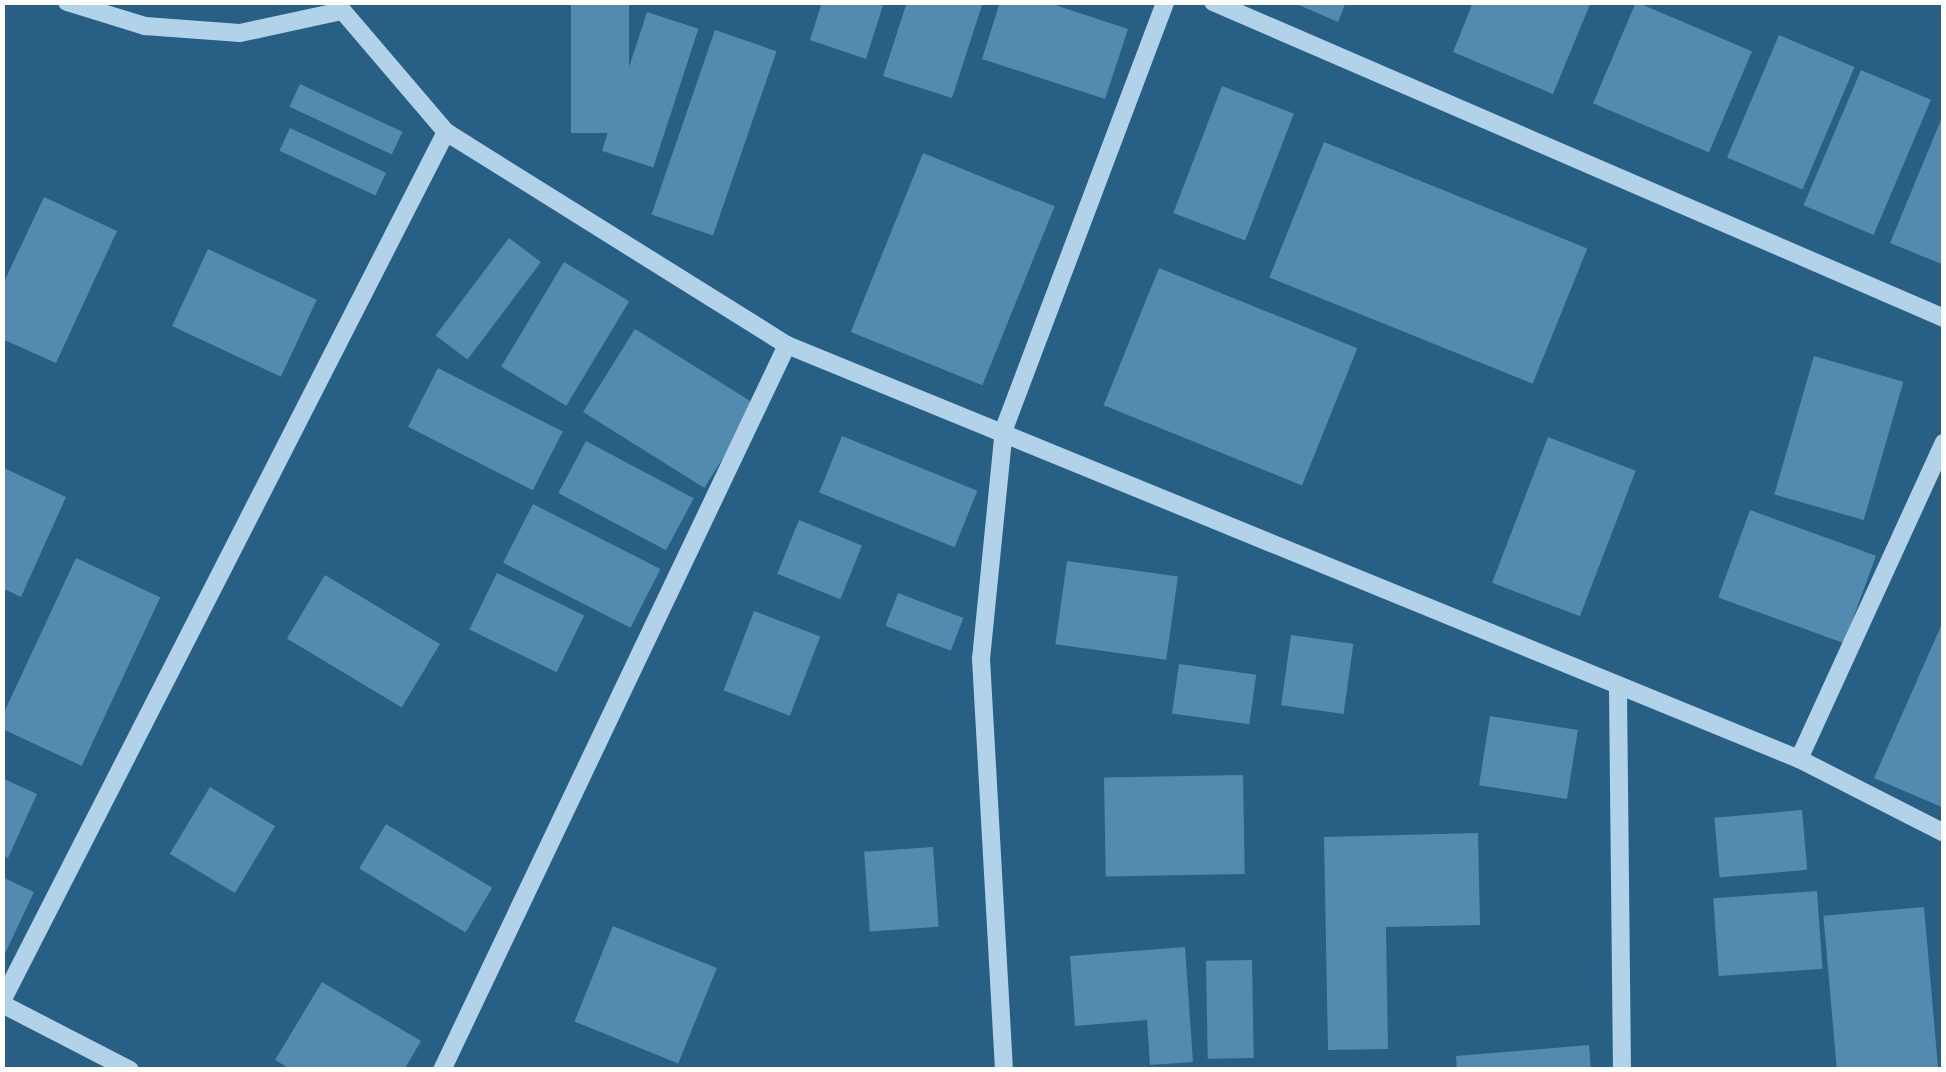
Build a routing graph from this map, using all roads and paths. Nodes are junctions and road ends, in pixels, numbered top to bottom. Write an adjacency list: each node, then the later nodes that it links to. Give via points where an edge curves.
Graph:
1 (66, 2): 4 (street, via 145,26 240,34)
2 (1165, 2): 8 (street)
3 (1213, 2): 6 (street)
4 (339, 6): 5 (street)
5 (446, 132): 7 (street); 13 (street)
6 (1944, 318)
7 (788, 344): 8 (street); 15 (street)
8 (1004, 428): 10 (street); 16 (street, via 981,659)
9 (1944, 442): 11 (street)
10 (1618, 690): 11 (street); 17 (street)
11 (1799, 759): 12 (street)
12 (1944, 833)
13 (2, 1002): 14 (street)
14 (130, 1070)
15 (442, 1070)
16 (1004, 1070)
17 (1622, 1070)

